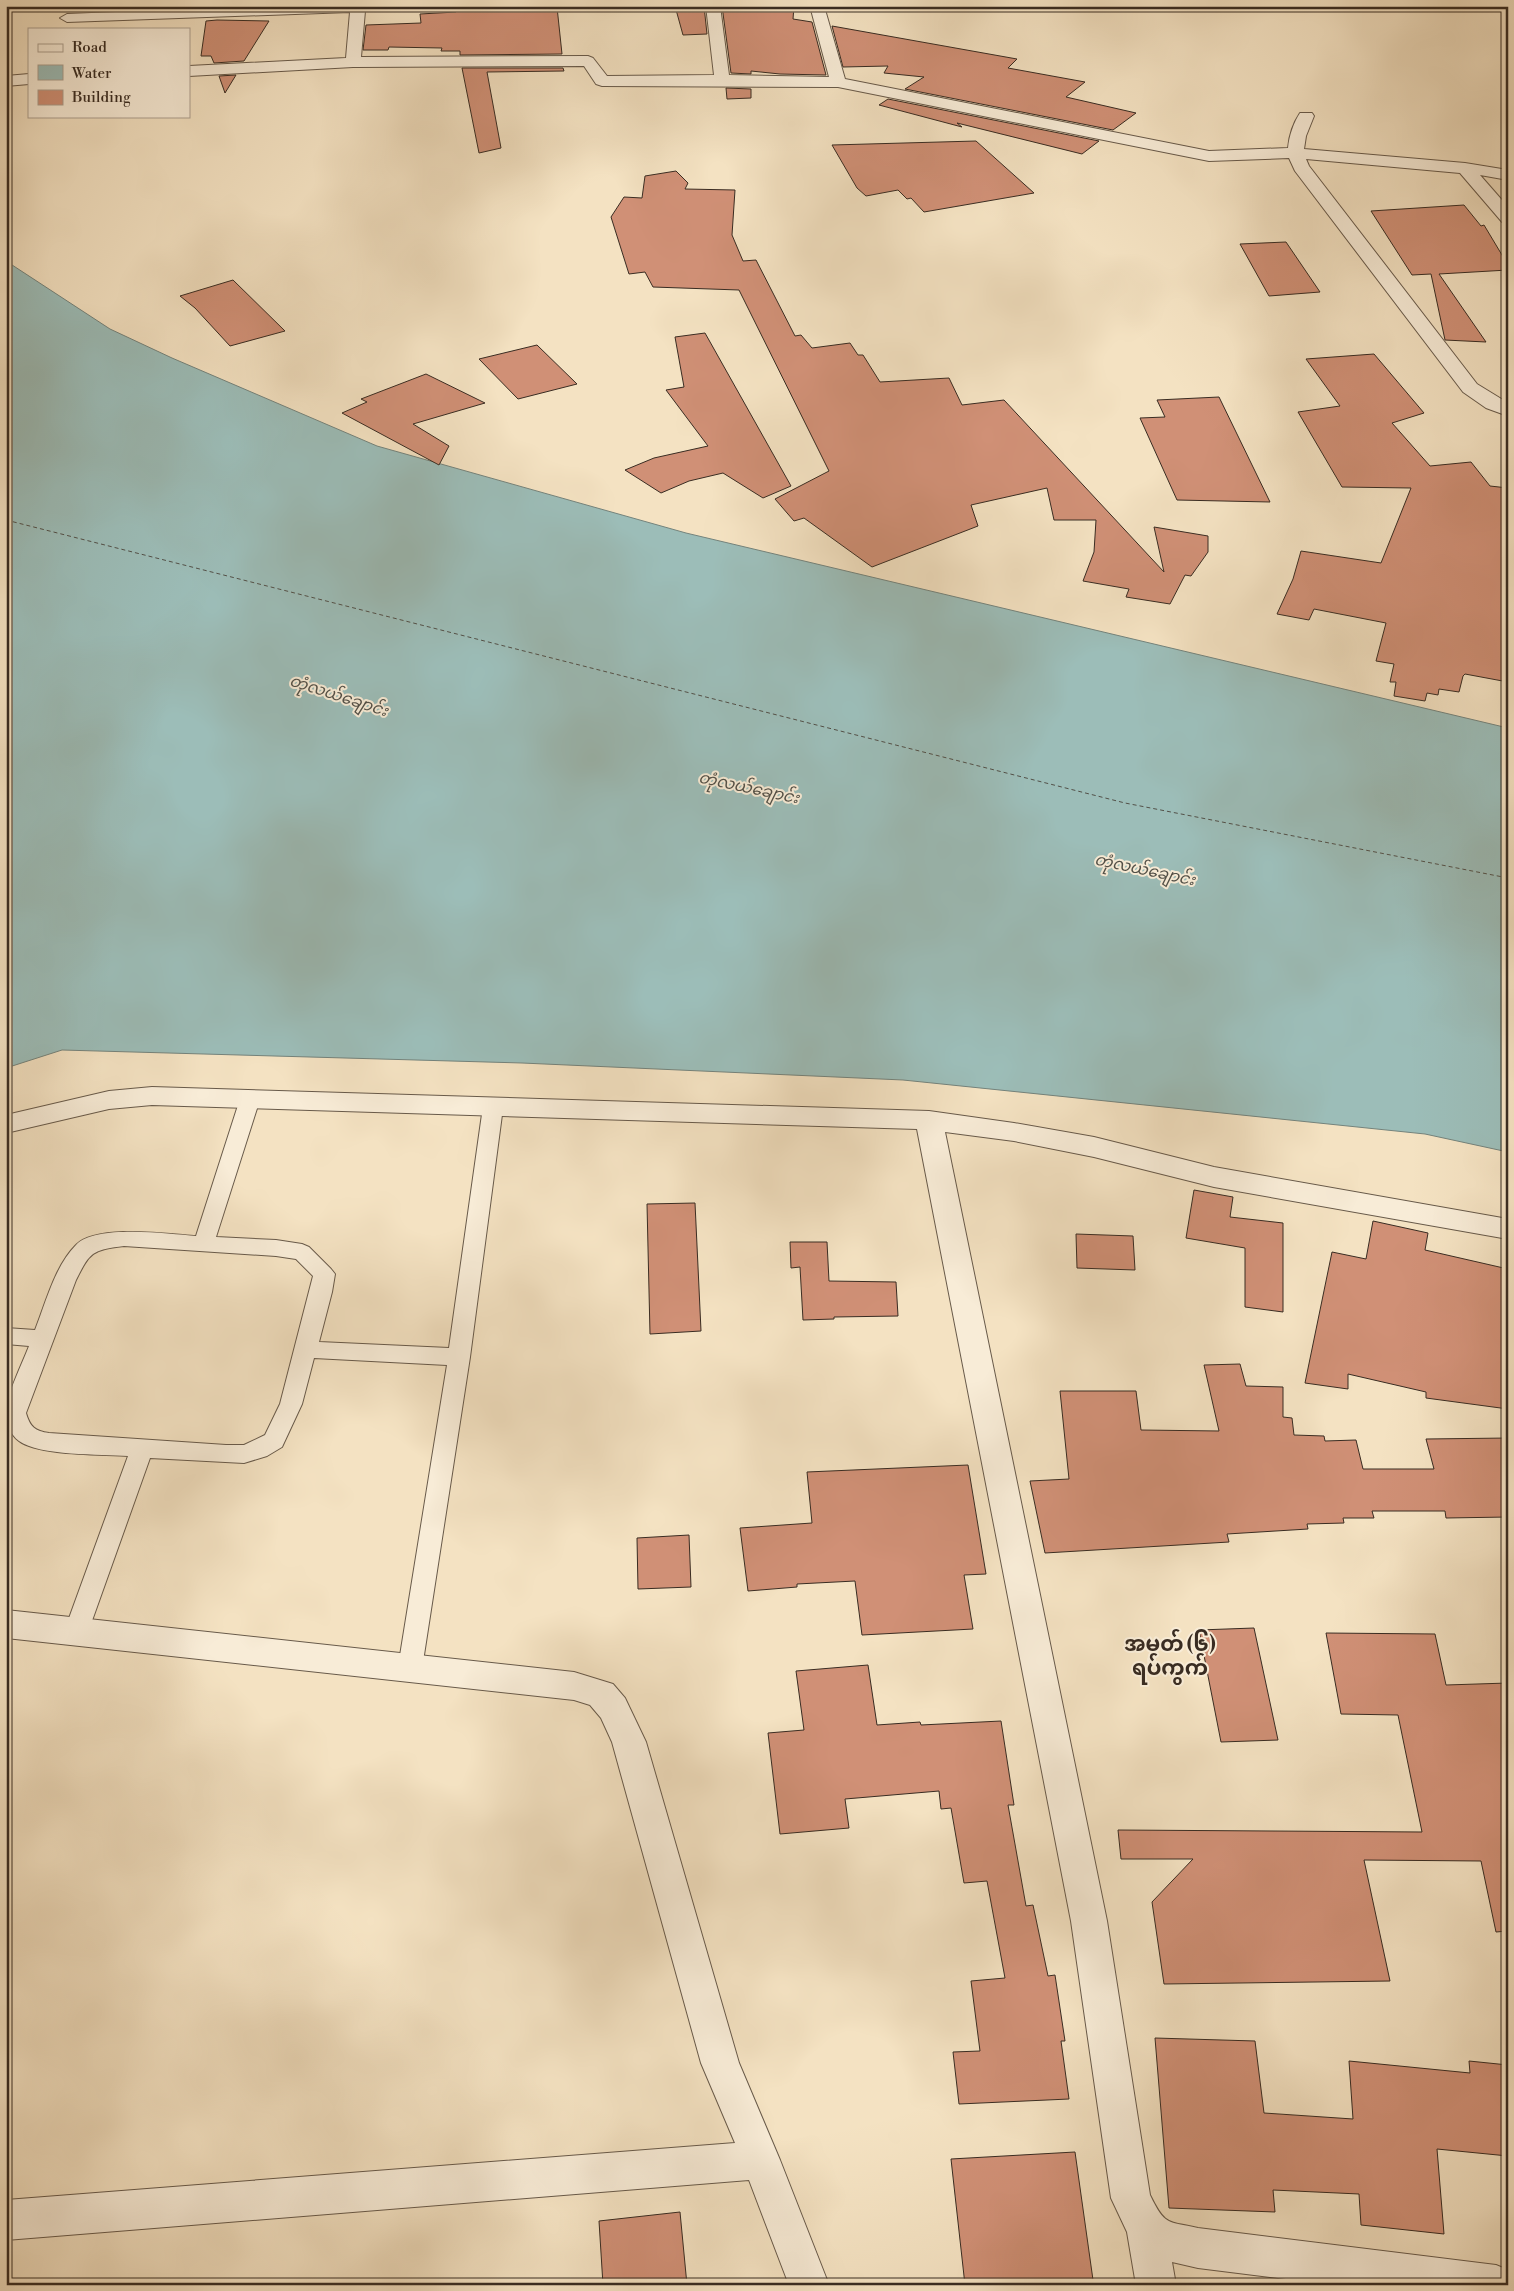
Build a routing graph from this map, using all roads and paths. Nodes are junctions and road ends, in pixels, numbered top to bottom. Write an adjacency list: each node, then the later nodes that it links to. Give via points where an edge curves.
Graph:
1 (384, 6): 4 (street)
2 (713, 6): 10 (street)
3 (817, 6): 11 (street)
4 (358, 7): 5 (street); 6 (street)
5 (67, 18)
6 (353, 62): 7 (street); 10 (street, via 588,61 602,81)
7 (190, 71)
8 (28, 79): 9 (street)
9 (6, 80)
10 (722, 80): 11 (street)
11 (838, 82): 13 (street, via 1209,156)
12 (1306, 116): 13 (street, via 1295,144)
13 (1295, 153): 14 (street); 17 (street, via 1301,167 1470,388)
14 (1465, 168): 15 (street); 16 (street)
15 (1508, 175)
16 (1508, 218)
17 (1508, 410)
18 (250, 1099): 19 (street); 21 (street, via 152,1096 109,1100); 23 (lane)
19 (493, 1107): 20 (street); 27 (lane)
20 (929, 1120): 22 (street, via 1094,1147 1214,1177); 34 (street, via 1089,1921 1131,2198)
21 (6, 1124)
22 (1508, 1229)
23 (203, 1245): 25 (lane, via 124,1239 99,1242 85,1248 65,1280); 26 (lane, via 302,1252 315,1263 324,1274)
24 (6, 1336): 25 (lane)
25 (44, 1339): 28 (lane, via 15,1413 22,1432 30,1438 49,1442)
26 (306, 1349): 27 (lane); 28 (lane, via 291,1404 274,1441 244,1454)
27 (459, 1357): 31 (lane)
28 (141, 1450): 30 (lane)
29 (6, 1624): 30 (street)
30 (76, 1632): 31 (street)
31 (410, 1668): 32 (street, via 574,1686 602,1694 613,1708 629,1742 720,2063)
32 (762, 2160): 33 (street); 35 (street)
33 (6, 2220)
34 (1146, 2230): 36 (street); 37 (street, via 1160,2239 1198,2248)
35 (809, 2285)
36 (1156, 2285)
37 (1496, 2285)

